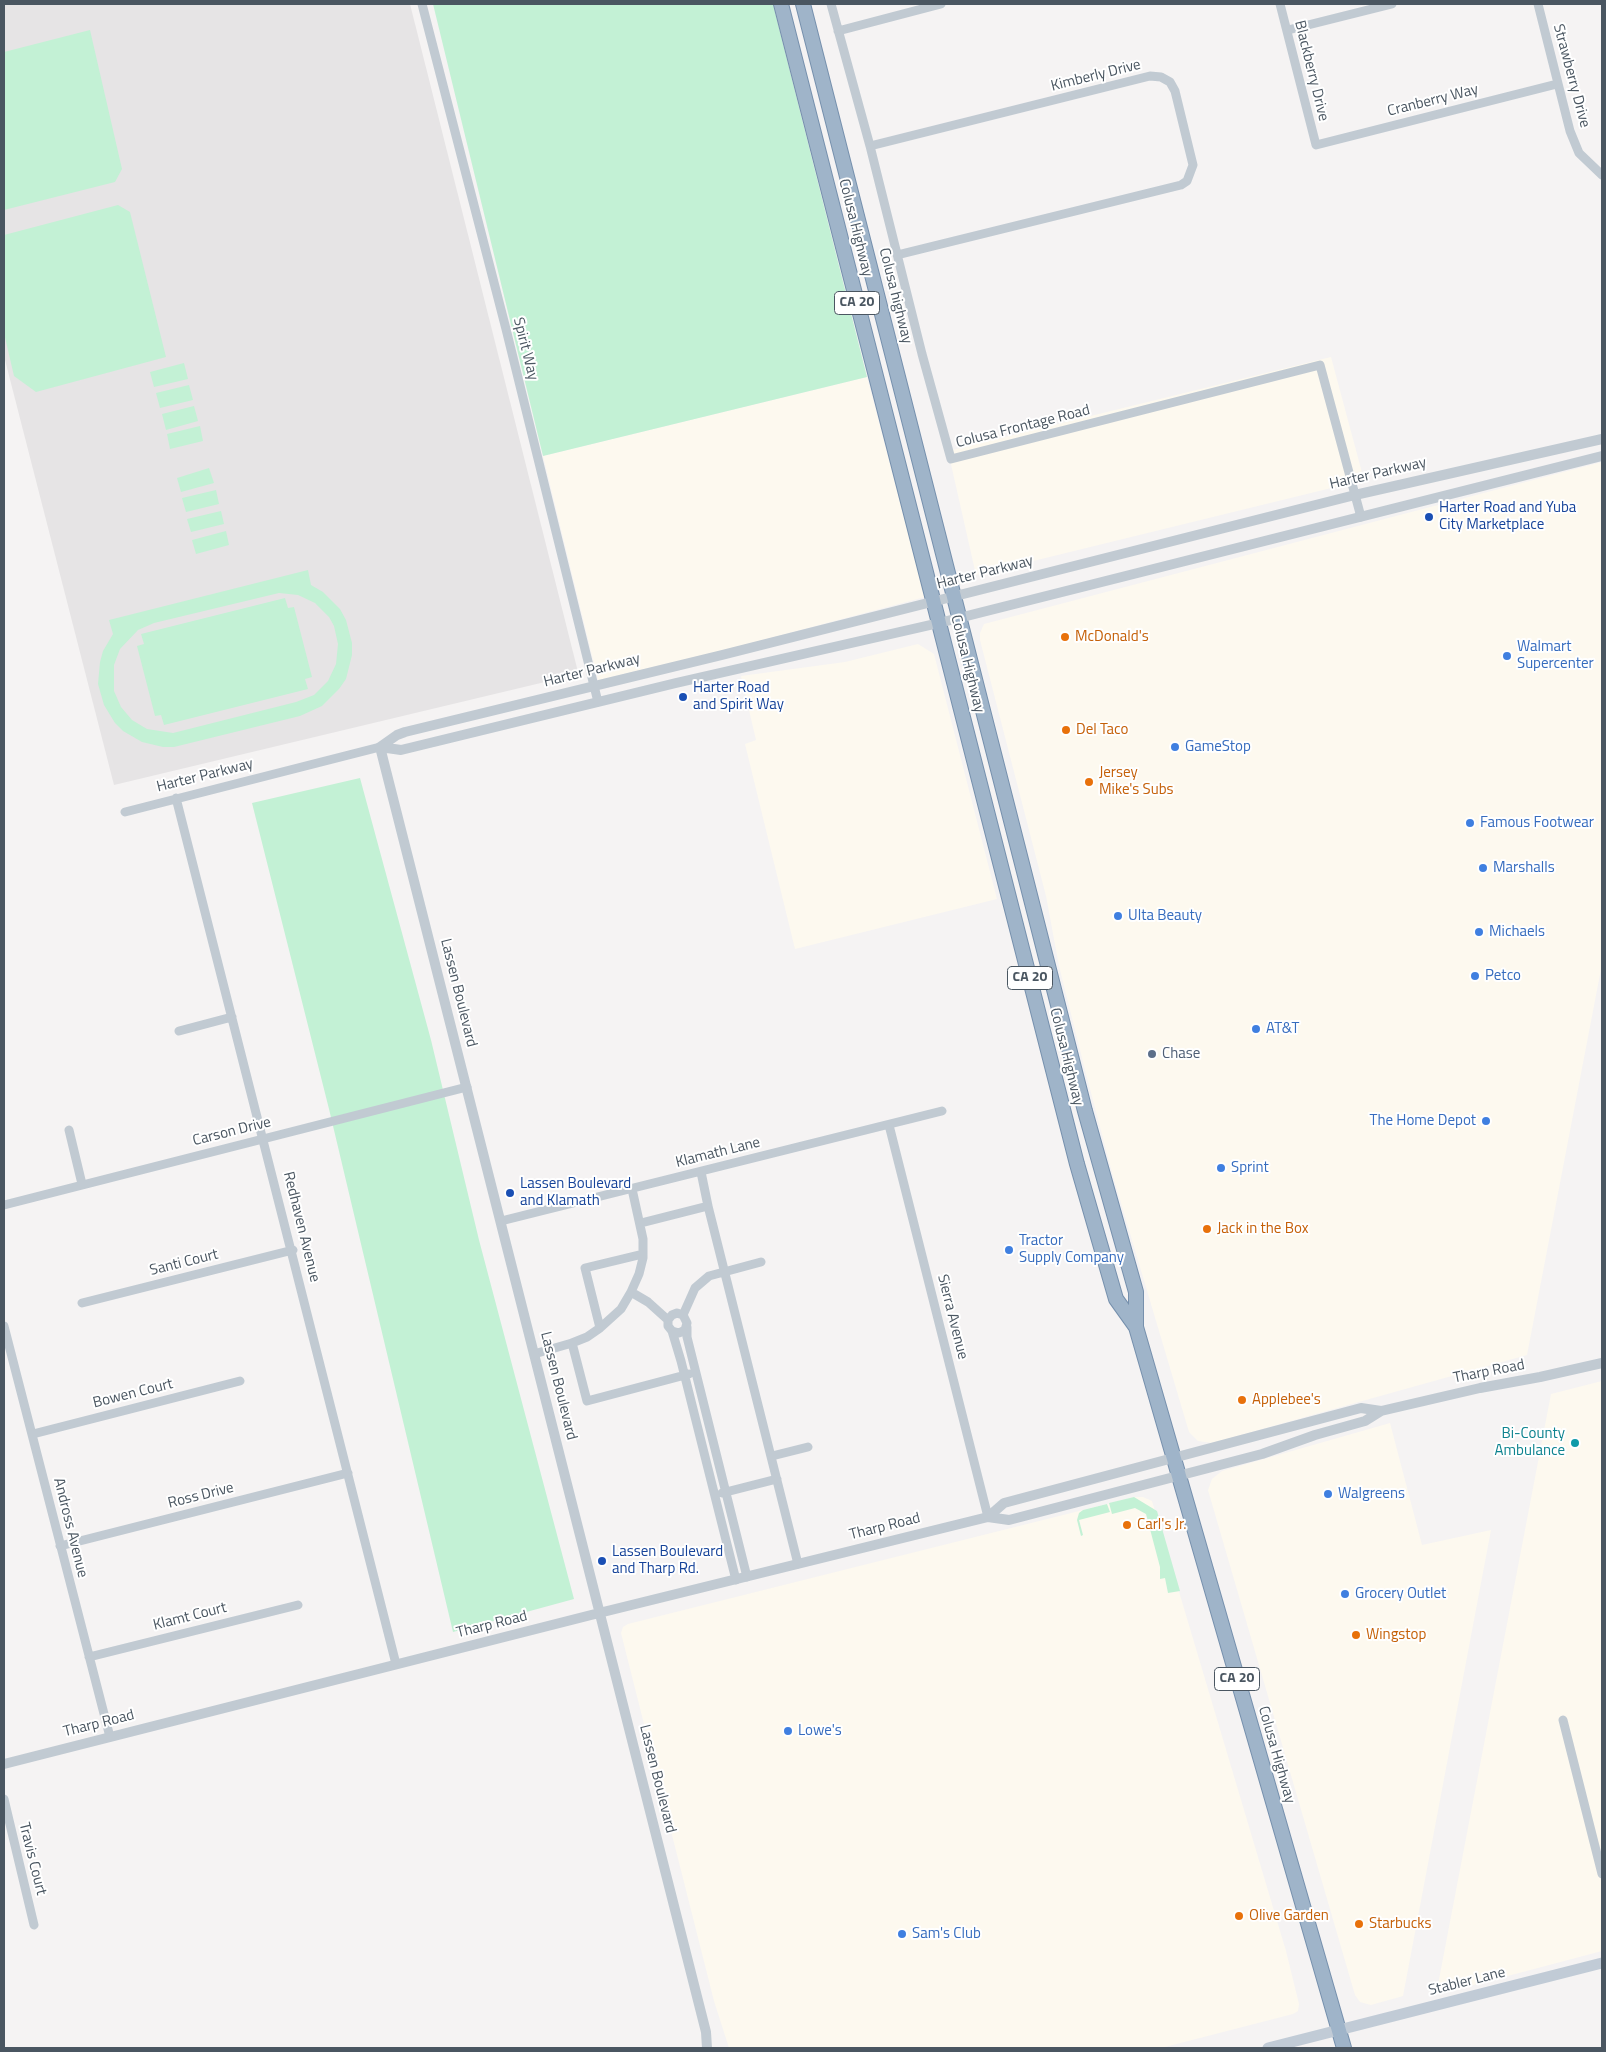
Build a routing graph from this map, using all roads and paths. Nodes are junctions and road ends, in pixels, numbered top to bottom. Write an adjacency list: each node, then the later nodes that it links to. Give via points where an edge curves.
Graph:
1 (422, 4): 24 (street, Spirit Way)
2 (781, 4): 21 (highway, Colusa Highway / CA 20)
3 (803, 4): 20 (highway, Colusa highway / CA 20)
4 (831, 4): 10 (street, Colusa Frontage Road)
5 (941, 4): 10 (street)
6 (1280, 4): 9 (street, Blackberry Drive)
7 (1392, 4): 9 (street)
8 (1538, 4): 11 (street, Strawberry Drive)
9 (1288, 30): 12 (street, Blackberry Drive)
10 (838, 31): 13 (street, Colusa Frontage Road)
11 (1557, 84): 12 (street, Cranberry Way); 14 (street, Strawberry Drive, via 1579,153)
12 (1316, 145)
13 (870, 146): 15 (street, Colusa Frontage Road); 15 (street, Kimberly Drive, via 1150,76 1170,82 1175,91 1193,164 1187,181 1181,185)
14 (1602, 175)
15 (898, 255): 18 (street, Colusa Frontage Road, via 950,459 1320,365)
16 (1602, 439): 18 (street, Harter Parkway)
17 (1602, 456): 19 (street, Harter Parkway)
18 (1356, 494): 19 (street, Colusa Frontage Road); 20 (street, Harter Parkway)
19 (1361, 517): 22 (street, Harter Parkway)
20 (954, 596): 21 (street, Harter Parkway); 22 (highway, Colusa Highway / CA 20)
21 (934, 602): 23 (highway, Colusa Highway / CA 20); 24 (street, Harter Parkway)
22 (960, 618): 23 (street, Harter Parkway); 52 (highway, Colusa Highway / CA 20, via 1085,1112 1136,1292)
23 (939, 624): 25 (street, Harter Parkway); 52 (highway, Colusa Highway / CA 20, via 1080,1173 1116,1299)
24 (594, 685): 25 (street, Spirit Way); 26 (street, Harter Parkway, via 397,734)
25 (598, 702): 26 (street, Harter Parkway, via 402,750)
26 (380, 747): 27 (street, Harter Parkway); 31 (street, Lassen Boulevard)
27 (176, 798): 28 (street, Harter Parkway); 29 (street, Redhaven Avenue)
28 (125, 812)
29 (232, 1017): 30 (street); 35 (street, Redhaven Avenue)
30 (179, 1032)
31 (467, 1087): 35 (street, Carson Drive); 41 (street, Lassen Boulevard)
32 (942, 1111): 33 (street, Klamath Lane)
33 (890, 1124): 36 (street, Klamath Lane); 72 (street, Sierra Avenue)
34 (69, 1130): 37 (street)
35 (264, 1138): 37 (street, Carson Drive); 43 (street, Redhaven Avenue)
36 (700, 1172): 38 (street, Klamath Lane); 40 (street)
37 (82, 1184): 39 (street, Carson Drive)
38 (632, 1189): 41 (street, Klamath Lane); 42 (street)
39 (4, 1205)
40 (708, 1206): 42 (street); 46 (street)
41 (501, 1221): 57 (street, Lassen Boulevard)
42 (641, 1223): 44 (street)
43 (293, 1250): 48 (street, Santi Court); 67 (street, Redhaven Avenue)
44 (643, 1254): 47 (street); 53 (street, via 585,1268)
45 (761, 1262): 46 (street)
46 (724, 1271): 49 (street, via 701,1281); 65 (street)
47 (631, 1292): 50 (street); 53 (street, via 621,1309)
48 (82, 1303)
49 (683, 1315): 50 (street, via 674,1313); 51 (street)
50 (668, 1320): 55 (street)
51 (687, 1327): 55 (street, via 679,1333); 59 (street)
52 (1136, 1327): 66 (highway, Colusa Highway / CA 20)
53 (600, 1328): 56 (street)
54 (4, 1330): 63 (street, Andross Avenue)
55 (672, 1331): 60 (street)
56 (572, 1343): 57 (street); 60 (street, via 587,1401)
57 (534, 1354): 78 (street, Lassen Boulevard)
58 (1602, 1363): 62 (street, Tharp Road)
59 (696, 1372): 60 (street); 70 (street)
60 (685, 1375): 71 (street)
61 (240, 1381): 63 (street, Bowen Court)
62 (1381, 1411): 66 (street, Tharp Road, via 1361,1408); 68 (street, Tharp Road, via 1365,1421)
63 (33, 1434): 73 (street, Andross Avenue)
64 (808, 1447): 65 (street)
65 (772, 1456): 69 (street)
66 (1174, 1457): 68 (highway, Colusa Highway / CA 20); 72 (street, Tharp Road, via 1004,1502)
67 (348, 1473): 73 (street, Ross Drive); 80 (street, Redhaven Avenue)
68 (1180, 1477): 72 (street, Tharp Road, via 1009,1520); 88 (highway, Colusa Highway / CA 20)
69 (777, 1479): 70 (street); 74 (street)
70 (726, 1492): 71 (street); 75 (street)
71 (715, 1495): 76 (street)
72 (988, 1517): 74 (street, Tharp Road)
73 (60, 1546): 79 (street, Andross Avenue)
74 (798, 1564): 75 (street, Tharp Road)
75 (747, 1577): 76 (street, Tharp Road)
76 (736, 1580): 78 (street, Tharp Road)
77 (298, 1605): 79 (street, Klamt Court)
78 (599, 1613): 80 (street, Tharp Road); 89 (street, Lassen Boulevard)
79 (89, 1657): 82 (street, Andross Avenue)
80 (396, 1664): 82 (street, Tharp Road)
81 (1563, 1720): 85 (street)
82 (110, 1737): 83 (street, Tharp Road)
83 (4, 1764)
84 (4, 1799): 86 (street, Travis Court)
85 (1602, 1874)
86 (34, 1925)
87 (1602, 1962): 88 (main road, Stabler Lane)
88 (1339, 2030): 92 (main road, Stabler Lane); 93 (highway, Colusa Highway / CA 20)
89 (706, 2032): 90 (street, Lassen Boulevard); 91 (street, Lassen Boulevard)
90 (706, 2048)
91 (714, 2048)
92 (1268, 2048)
93 (1344, 2048)

